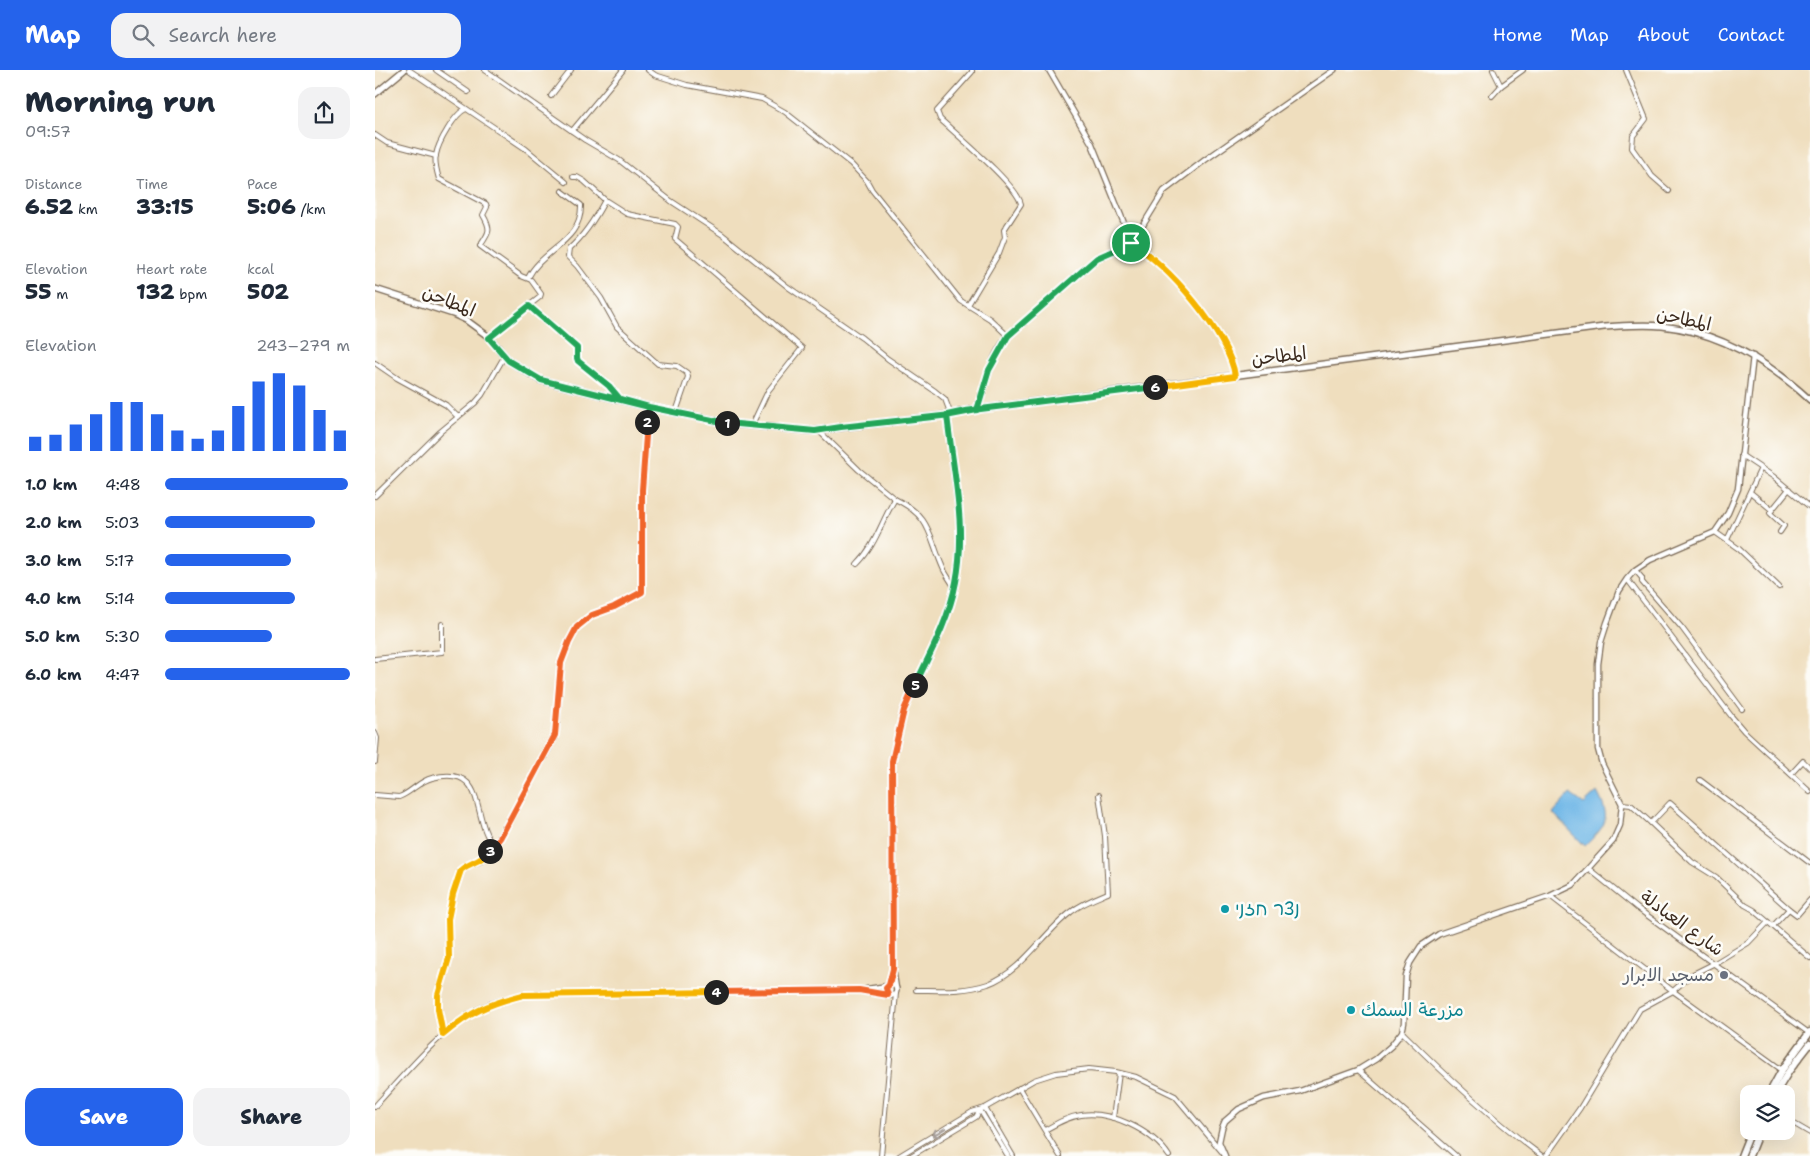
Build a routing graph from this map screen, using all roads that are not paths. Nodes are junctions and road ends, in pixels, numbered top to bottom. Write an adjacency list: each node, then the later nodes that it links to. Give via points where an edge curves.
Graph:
1 (404, 70): 16 (main road)
2 (409, 70): 19 (street)
3 (436, 70): 15 (street)
4 (485, 70): 20 (street)
5 (571, 70): 17 (street)
6 (623, 70): 20 (street)
7 (648, 70): 31 (street, via 687,85 762,99 785,112 851,164 961,301)
8 (972, 70): 31 (street, via 937,111 938,115 979,153 1020,198 1021,204 1004,230 999,253)
9 (1049, 70): 28 (street, via 1092,144)
10 (1334, 70): 28 (street, via 1164,191)
11 (1493, 70): 14 (street)
12 (1523, 70): 14 (street)
13 (1626, 70): 26 (street, via 1646,119 1633,136 1632,148 1652,176)
14 (1501, 86): 18 (street)
15 (468, 92)
16 (375, 94)
17 (551, 96)
18 (1491, 96)
19 (466, 109): 22 (street, via 453,120); 24 (street, via 526,149)
20 (572, 131): 44 (street, via 619,160 671,201 723,235 788,287 935,390 945,399)
21 (375, 135): 22 (street, via 387,143)
22 (436, 156): 29 (street, via 439,179 487,205 483,213 489,231 480,246)
23 (573, 176): 27 (street, via 584,181)
24 (566, 182)
25 (561, 191): 29 (street, via 581,205 576,228 535,266)
26 (1669, 191)
27 (605, 200): 43 (street, via 583,237 569,249 568,257 601,298 617,327 658,364 677,366 687,372); 46 (street, via 627,214 675,224 678,228 675,239 802,348 768,391)
28 (1131, 243): 33 (street, via 1097,258); 38 (street, via 1156,261 1204,314 1229,353)
29 (528, 278): 32 (street, via 541,294)
30 (375, 289): 34 (main road, المطاحن, via 453,314 479,328)
31 (968, 305): 33 (street)
32 (529, 306): 34 (street); 39 (street, via 577,348 578,361)
33 (1008, 336): 42 (street, via 989,370)
34 (489, 338): 36 (main road, المطاحن)
35 (1753, 356): 38 (main road, المطاحن, via 1696,333 1638,325); 40 (main road, المطاحن); 48 (street)
36 (504, 357): 39 (main road, المطاحن, via 541,380); 45 (street, via 482,395)
37 (375, 363): 45 (street, via 446,405)
38 (1235, 376): 42 (main road, المطاحن)
39 (620, 399): 41 (main road, المطاحن)
40 (1810, 400)
41 (649, 407): 43 (main road, المطاحن); 77 (street, via 642,490 642,592 592,615 577,627 561,663 555,735)
42 (977, 410): 44 (main road, المطاحن)
43 (676, 412): 46 (main road, المطاحن)
44 (949, 415): 47 (main road, المطاحن); 63 (street, via 960,522)
45 (458, 417): 52 (street)
46 (752, 425): 47 (main road, المطاحن)
47 (819, 431): 53 (street)
48 (1741, 455): 49 (street); 56 (street, via 1738,489 1728,513)
49 (1761, 468): 50 (street); 51 (street)
50 (1789, 489): 54 (street); 55 (street)
51 (1750, 492): 55 (street); 58 (street)
52 (375, 496)
53 (895, 499): 59 (street, via 872,546); 63 (street, via 909,506 924,521)
54 (1810, 507)
55 (1772, 510): 57 (street, via 1770,513 1784,526)
56 (1715, 532): 58 (street); 60 (street, via 1650,560)
57 (1780, 532)
58 (1727, 540): 62 (street)
59 (857, 564)
60 (1635, 570): 61 (street); 66 (street)
61 (1627, 579): 70 (street, via 1732,717); 75 (street, via 1607,623 1598,664 1598,749 1601,764)
62 (1779, 587)
63 (955, 588): 87 (street, via 941,631 904,710 892,761)
64 (442, 624): 65 (street, via 441,652)
65 (375, 658)
66 (1742, 709)
67 (375, 734): 68 (street)
68 (375, 762)
69 (1810, 768): 70 (street, via 1803,761)
70 (1791, 774): 72 (street)
71 (1700, 780): 78 (street)
72 (1810, 792)
73 (375, 795): 77 (street, via 399,797 431,778 450,776 461,779 473,788 489,841)
74 (1099, 795): 90 (street, via 1108,893 1071,912 1016,967 1000,978 961,990)
75 (1622, 804): 76 (street, via 1631,805); 79 (street, via 1620,825 1613,841)
76 (1651, 823): 82 (street, via 1669,803); 83 (street, via 1692,862 1716,877)
77 (494, 846): 95 (street, via 479,862 461,870 453,894 448,919 449,958 438,995)
78 (1810, 863)
79 (1589, 869): 80 (street, via 1573,884); 86 (street, شارع العبادلة)
80 (1550, 896): 91 (street); 93 (street, via 1439,934 1421,946 1406,976)
81 (1810, 900): 82 (street, via 1797,915)
82 (1789, 909): 84 (street)
83 (1768, 922): 84 (street); 86 (street, via 1748,943)
84 (1773, 926): 85 (street)
85 (1810, 958)
86 (1715, 964): 91 (street, via 1691,975); 94 (street, شارع العبادلة)
87 (893, 969): 88 (street); 92 (street)
88 (888, 985): 89 (street); 92 (street, via 893,985); 92 (street, via 886,990)
89 (859, 990): 92 (street); 95 (street, via 523,995 476,1010)
90 (916, 990)
91 (1673, 990): 98 (street); 122 (street, via 1639,1009 1580,1108)
92 (893, 993): 113 (street, via 895,1000)
93 (1402, 1032): 97 (street, via 1383,1053); 121 (street, via 1469,1096)
94 (1810, 1033): 98 (highway)
95 (443, 1035): 103 (street)
96 (1810, 1044): 101 (highway)
97 (1358, 1070): 112 (street, via 1300,1091 1264,1098 1239,1109 1222,1128 1219,1142); 120 (street)
98 (1781, 1070): 100 (highway)
99 (1119, 1073): 102 (street, via 1089,1070 1056,1074); 106 (street); 112 (street, via 1136,1077 1175,1096)
100 (1774, 1085)
101 (1780, 1085)
102 (1019, 1088): 104 (street); 108 (street)
103 (375, 1106)
104 (985, 1108): 105 (street); 117 (street)
105 (980, 1110): 114 (street, one-way to 114); 115 (street, via 976,1117); 116 (street)
106 (1113, 1118): 108 (street, via 1082,1115); 119 (street, via 1149,1135)
107 (1795, 1124): 109 (street)
108 (1045, 1130): 118 (street)
109 (1810, 1133)
110 (1747, 1140): 123 (highway)
111 (1755, 1140): 124 (highway)
112 (1224, 1155)
113 (881, 1156)
114 (899, 1156)
115 (911, 1156)
116 (1008, 1156)
117 (1013, 1156)
118 (1060, 1156)
119 (1169, 1156)
120 (1456, 1156)
121 (1542, 1156)
122 (1546, 1156)
123 (1741, 1156)
124 (1749, 1156)

